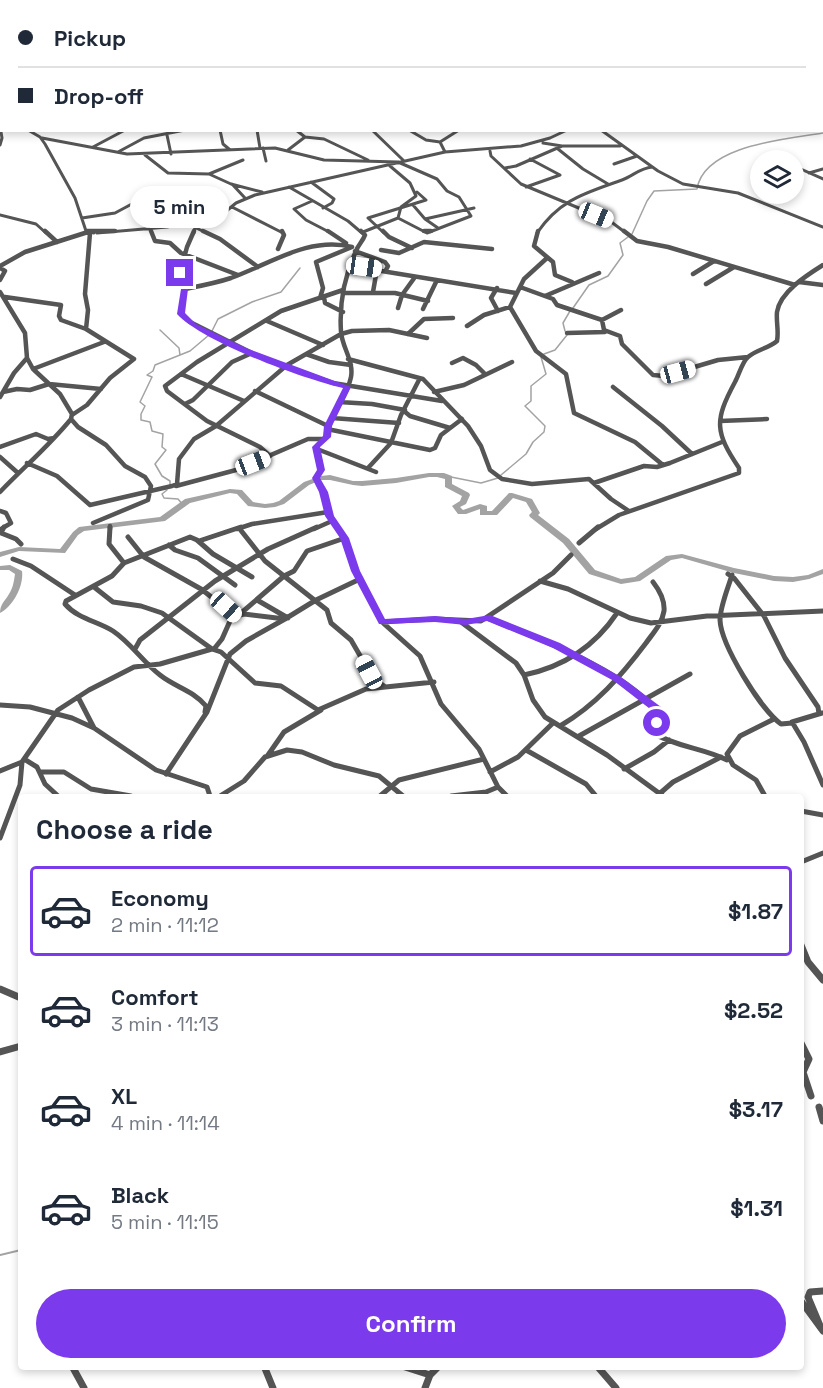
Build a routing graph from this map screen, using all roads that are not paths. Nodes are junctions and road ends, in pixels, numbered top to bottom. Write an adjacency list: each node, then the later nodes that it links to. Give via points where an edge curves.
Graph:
1 (31, 132): 12 (street)
2 (121, 132): 20 (street)
3 (220, 132): 22 (street, via 223,144)
4 (257, 132): 21 (street)
5 (299, 132): 13 (street)
6 (374, 132): 34 (street)
7 (412, 132): 15 (street)
8 (454, 132): 15 (street)
9 (563, 132): 14 (street)
10 (604, 132): 17 (street)
11 (168, 133): 18 (street, via 144,138); 28 (street)
12 (40, 137): 20 (street); 62 (street)
13 (305, 137): 23 (street); 32 (street, via 324,139)
14 (555, 138): 16 (street); 19 (street)
15 (440, 142): 25 (street)
16 (542, 143): 19 (street); 24 (street)
17 (622, 146): 19 (street); 29 (street)
18 (128, 147): 26 (street); 27 (street)
19 (560, 147): 30 (street); 46 (street, via 583,169)
20 (92, 148): 26 (street)
21 (261, 148): 22 (street); 23 (street); 33 (street)
22 (230, 149): 28 (street)
23 (288, 150): 32 (street, via 324,160)
24 (490, 151): 25 (street); 38 (street)
25 (445, 152): 34 (street)
26 (117, 153): 27 (street)
27 (142, 154): 28 (street); 42 (street, via 168,173)
28 (171, 154)
29 (637, 156): 35 (street); 37 (street)
30 (530, 159): 38 (street); 48 (street, via 560,175)
31 (243, 160): 42 (street)
32 (368, 160): 34 (street)
33 (266, 161)
34 (400, 161): 36 (street); 58 (street, via 437,179)
35 (614, 164)
36 (390, 166): 44 (street); 56 (street, via 416,192)
37 (652, 167): 46 (street); 67 (street, via 683,184 738,193)
38 (505, 168): 48 (street)
39 (823, 169): 41 (street)
40 (804, 171): 41 (street)
41 (809, 173): 43 (street)
42 (209, 174): 45 (street)
43 (823, 179)
44 (311, 182): 47 (street); 57 (street, via 334,199)
45 (231, 184): 50 (street); 51 (street)
46 (608, 184): 53 (street)
47 (289, 187): 50 (street); 52 (street)
48 (526, 187): 53 (street)
49 (417, 192): 54 (street, via 426,200)
50 (263, 193): 51 (street)
51 (245, 198): 55 (street)
52 (309, 200): 57 (street); 74 (street, via 294,209 299,216 339,237)
53 (566, 202): 81 (street, via 536,234 534,246); 82 (street, via 617,225 637,241)
54 (413, 205): 56 (street); 64 (street)
55 (232, 207): 61 (street); 77 (street, via 282,231)
56 (401, 207): 63 (street); 66 (street, via 369,217)
57 (323, 208): 71 (street)
58 (466, 208): 59 (street); 64 (street); 70 (street, via 471,216)
59 (474, 208)
60 (0, 215): 73 (street, via 36,224)
61 (209, 217): 62 (street, via 158,190 112,214); 65 (street)
62 (82, 218): 72 (street)
63 (398, 218): 66 (street); 70 (street, via 427,233)
64 (425, 219): 70 (street)
65 (196, 221): 68 (street); 69 (street)
66 (378, 227): 71 (street); 76 (street)
67 (823, 227)
68 (150, 228): 72 (street); 80 (street, via 155,241 170,243)
69 (196, 228): 80 (street); 86 (street, via 220,239)
70 (438, 228)
71 (363, 232): 75 (street, via 364,239)
72 (89, 233): 73 (street); 122 (street)
73 (57, 242): 83 (street)
74 (346, 245): 75 (street); 86 (street, via 317,246)
75 (355, 248): 84 (street); 89 (street, via 385,262); 110 (street, via 316,262)
76 (412, 248): 78 (street, via 424,242); 79 (street, via 399,253)
77 (278, 249)
78 (492, 249)
79 (381, 250)
80 (186, 255): 92 (street); 102 (street, via 180,273)
81 (547, 258): 96 (street, via 553,262 555,275); 100 (street, via 531,268)
82 (714, 261): 87 (street); 91 (street)
83 (1, 265): 95 (street, via 5,271)
84 (351, 266): 88 (street); 103 (street)
85 (823, 266): 98 (street)
86 (258, 267): 92 (street)
87 (734, 267): 97 (street); 98 (street)
88 (376, 269): 89 (street); 105 (street)
89 (386, 270): 93 (street)
90 (599, 273): 96 (street)
91 (693, 274)
92 (238, 275): 102 (street)
93 (415, 277): 94 (street); 107 (street)
94 (437, 279): 101 (street); 111 (street)
95 (0, 280)
96 (572, 282): 108 (street)
97 (706, 284)
98 (797, 284): 99 (street); 133 (street, via 778,308 777,341)
99 (823, 285)
100 (520, 286): 106 (street); 108 (street)
101 (497, 288): 106 (street); 116 (street, via 491,298)
102 (185, 289): 129 (street, via 183,317)
103 (343, 291): 105 (street); 110 (street); 117 (street)
104 (0, 292): 109 (street)
105 (373, 292): 107 (street)
106 (516, 293): 112 (street)
107 (402, 295): 111 (street); 113 (street)
108 (545, 296): 119 (street, via 557,305)
109 (5, 297): 122 (street, via 61,305 60,320); 134 (street, via 27,339)
110 (322, 297): 117 (street, via 325,303); 120 (street, via 281,311)
111 (428, 301): 114 (street)
112 (510, 307): 116 (street); 177 (street, via 536,351 566,374 574,413 635,442)
113 (398, 308)
114 (423, 309)
115 (621, 310): 119 (street)
116 (498, 311): 121 (street)
117 (343, 312): 125 (street)
118 (453, 318): 126 (street, via 424,319)
119 (602, 320): 123 (street)
120 (267, 321): 129 (street); 130 (street)
121 (467, 326)
122 (86, 329): 128 (street)
123 (605, 332): 124 (street); 133 (street, via 620,336 622,344 653,375 664,376 718,360)
124 (567, 333)
125 (341, 334): 126 (street, via 377,330); 130 (street); 135 (street)
126 (408, 334): 127 (street)
127 (427, 338)
128 (104, 342): 140 (street, via 82,347 64,359); 148 (street, via 134,359)
129 (229, 344): 131 (street); 141 (street)
130 (323, 345): 132 (street)
131 (252, 353): 138 (street); 145 (street, via 232,362)
132 (306, 354): 138 (street); 139 (street)
133 (748, 357): 162 (street, via 722,406)
134 (27, 358): 140 (street); 151 (street)
135 (348, 359): 139 (street); 143 (street)
136 (512, 362): 142 (street)
137 (452, 363): 142 (street, via 463,358)
138 (287, 365): 146 (street); 149 (street)
139 (351, 365): 146 (street)
140 (33, 369): 144 (street)
141 (181, 374): 145 (street); 156 (street, via 165,389)
142 (485, 374): 150 (street, via 464,385)
143 (420, 378): 150 (street); 152 (street)
144 (51, 384): 148 (street); 151 (street); 158 (street)
145 (208, 385): 153 (street); 156 (street)
146 (347, 387): 152 (street); 155 (street)
147 (613, 387): 173 (street)
148 (101, 388): 158 (street)
149 (255, 392): 153 (street); 165 (street)
150 (434, 392): 154 (street)
151 (2, 395)
152 (413, 395): 154 (street); 157 (street)
153 (244, 401): 164 (street)
154 (442, 401): 160 (street)
155 (339, 402): 157 (street); 159 (street)
156 (185, 404): 164 (street)
157 (405, 411): 163 (street); 166 (street)
158 (72, 417): 167 (street); 184 (street, via 76,425 105,445 126,467 143,474)
159 (332, 418): 163 (street); 165 (street)
160 (462, 419): 166 (street); 181 (street, via 481,446 490,470 502,479 532,484 583,478)
161 (767, 419): 162 (street)
162 (720, 421): 170 (street)
163 (399, 423): 169 (street)
164 (216, 426): 174 (street, via 260,447); 183 (street, via 196,436 181,454)
165 (327, 427): 168 (street); 169 (street)
166 (450, 428): 169 (street, via 438,438 433,450)
167 (54, 438): 171 (street, via 36,434); 176 (street, via 44,452)
168 (324, 439): 172 (street); 174 (street, via 308,439)
169 (391, 442): 178 (street)
170 (722, 442): 173 (street); 187 (street, via 739,473)
171 (0, 447)
172 (317, 449): 178 (street); 188 (street, via 321,470 316,478)
173 (692, 454): 177 (street)
174 (270, 456): 183 (street, via 223,474)
175 (1, 459): 180 (street)
176 (27, 463): 180 (street); 184 (street, via 57,476 90,505)
177 (663, 465): 181 (street, via 644,466)
178 (368, 468): 179 (street)
179 (376, 472)
180 (18, 473): 182 (street)
181 (594, 483): 187 (street)
182 (2, 485): 185 (street)
183 (175, 486): 184 (street)
184 (149, 491): 190 (street, via 148,500)
185 (0, 492)
186 (0, 511): 197 (street, via 6,513 11,523 1,533)
187 (629, 511): 196 (street, via 602,524)
188 (328, 512): 189 (street); 192 (street)
189 (332, 521): 194 (street); 199 (street)
190 (93, 523)
191 (110, 526): 203 (street, via 109,543)
192 (239, 528): 195 (street); 199 (street)
193 (128, 537): 201 (street)
194 (345, 538): 206 (street, via 308,551 296,568); 208 (street)
195 (200, 541): 198 (street, via 190,537); 204 (street, via 213,554)
196 (579, 543)
197 (21, 544)
198 (169, 545): 201 (street); 205 (street, via 198,558)
199 (260, 555): 204 (street); 206 (street)
200 (571, 555): 209 (street)
201 (144, 557): 203 (street); 213 (street)
202 (13, 559): 214 (street)
203 (124, 563): 212 (street)
204 (240, 568): 205 (street); 207 (street)
205 (223, 576): 211 (street); 213 (street)
206 (284, 576): 215 (street); 216 (street)
207 (252, 577)
208 (360, 579): 216 (street); 225 (street)
209 (540, 581): 218 (street, via 568,587); 224 (street)
210 (653, 582): 227 (street, via 665,600)
211 (235, 585)
212 (94, 587): 214 (street); 222 (street, via 113,602 141,606)
213 (201, 589): 219 (street); 222 (street)
214 (75, 595): 228 (street, via 66,601 68,608 114,632)
215 (257, 600): 219 (street); 223 (street)
216 (316, 600): 223 (street); 237 (street, via 327,610 331,623 351,640 373,678)
217 (823, 611): 221 (street)
218 (617, 613): 227 (street, via 644,622); 230 (street, via 603,631)
219 (238, 615): 223 (street); 229 (street)
220 (721, 616): 221 (street); 221 (street, via 730,574); 227 (street); 245 (street, via 724,638)
221 (764, 616): 244 (street, via 785,658)
222 (169, 617): 228 (street, via 140,640); 229 (street)
223 (286, 618): 231 (street, via 235,649)
224 (487, 618): 226 (street); 230 (street)
225 (382, 622): 226 (street); 236 (street, via 420,656)
226 (461, 622): 234 (street, via 508,655)
227 (661, 622): 235 (street)
228 (135, 649): 232 (street)
229 (213, 649): 231 (street); 232 (street)
230 (574, 655): 234 (street); 235 (street)
231 (228, 659): 241 (street, via 255,683 281,686); 243 (street)
232 (149, 664): 238 (street, via 134,667); 243 (street, via 201,701)
233 (690, 674): 239 (street)
234 (524, 675): 246 (street, via 538,709)
235 (617, 679): 239 (street); 248 (street, via 590,707)
236 (434, 682): 237 (street); 255 (street, via 441,704)
237 (385, 686): 241 (street, via 358,691)
238 (78, 697): 242 (street); 249 (street)
239 (645, 700): 250 (street); 251 (street, via 660,714 653,733)
240 (0, 705): 242 (street)
241 (321, 710): 253 (street, via 284,732)
242 (56, 712): 249 (street); 256 (street)
243 (205, 712): 261 (street)
244 (821, 713): 247 (street)
245 (774, 719): 247 (street, via 781,724); 254 (street, via 740,736)
246 (553, 723): 248 (street); 252 (street)
247 (792, 723): 263 (street)
248 (560, 726): 250 (street)
249 (94, 728): 261 (street, via 146,765)
250 (579, 736): 257 (street)
251 (669, 740): 254 (street); 257 (street)
252 (526, 750): 260 (street); 273 (street, via 586,784)
253 (268, 754): 262 (street, via 305,751 330,764 366,770); 268 (street, via 247,778)
254 (725, 758): 275 (street, via 691,771); 276 (street, via 752,776)
255 (484, 759): 260 (street); 262 (street)
256 (23, 760): 258 (street); 259 (street, via 34,764); 279 (street, via 20,784)
257 (624, 769): 274 (street)
258 (0, 771)
259 (40, 772): 265 (street); 266 (street, via 64,772 91,789)
260 (490, 772): 264 (street)
261 (166, 774): 267 (street, via 207,787)
262 (392, 784): 269 (street); 270 (street)
263 (823, 785)
264 (498, 787): 271 (street); 272 (street)
265 (56, 794)
266 (120, 794)
267 (209, 794)
268 (223, 794)
269 (382, 794)
270 (401, 794)
271 (468, 794)
272 (505, 794)
273 (594, 794)
274 (657, 794)
275 (661, 794)
276 (764, 794)
277 (804, 812): 278 (street)
278 (823, 815)
279 (0, 838)
280 (823, 853): 281 (street)
281 (804, 861)
282 (804, 952): 283 (street)
283 (823, 980)
284 (0, 989): 285 (street)
285 (18, 997)
286 (18, 1047): 288 (street)
287 (804, 1048): 289 (street, via 809,1059)
288 (0, 1052)
289 (804, 1070)
290 (804, 1075): 291 (street)
291 (811, 1096)
292 (819, 1107): 293 (street)
293 (823, 1121)
294 (823, 1291): 296 (street, via 810,1292 808,1297)
295 (804, 1305): 296 (street)
296 (822, 1330)
297 (74, 1370): 303 (street)
298 (266, 1370): 304 (street)
299 (414, 1370): 302 (street)
300 (435, 1370): 302 (street)
301 (600, 1370): 306 (street)
302 (430, 1375): 305 (street)
303 (84, 1388)
304 (273, 1388)
305 (425, 1388)
306 (616, 1388)

